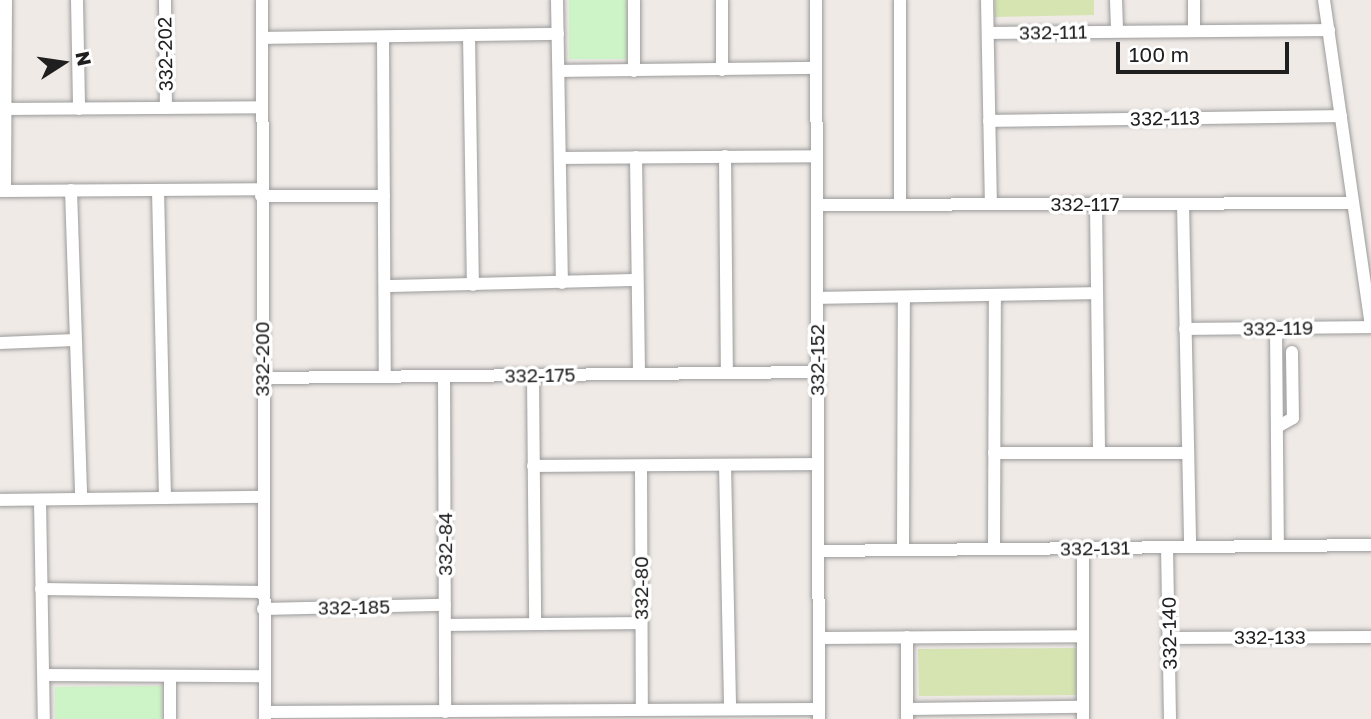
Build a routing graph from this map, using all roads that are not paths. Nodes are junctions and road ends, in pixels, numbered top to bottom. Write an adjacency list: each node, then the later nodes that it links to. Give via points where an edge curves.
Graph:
1 (6, 0): 29 (street)
2 (77, 0): 28 (street)
3 (164, 0): 27 (street, 332-202)
4 (262, 0): 21 (street, 332-200)
5 (557, 0): 18 (street)
6 (634, 0): 25 (street)
7 (722, 0): 23 (street)
8 (816, 0): 22 (street, 332-152)
9 (900, 0): 46 (street)
10 (987, 0): 17 (street)
11 (1116, 0): 16 (street)
12 (1194, 0): 14 (street)
13 (1324, 0): 15 (street)
14 (1194, 29): 15 (street, 332-111); 16 (street, 332-111)
15 (1329, 30): 30 (street)
16 (1116, 31): 17 (street, 332-111)
17 (988, 33): 31 (street)
18 (558, 34): 19 (street); 24 (street)
19 (469, 35): 20 (street); 50 (street)
20 (383, 37): 21 (street); 40 (street)
21 (262, 38): 26 (street, 332-200)
22 (816, 68): 23 (street); 33 (street, 332-152)
23 (722, 70): 25 (street)
24 (559, 71): 25 (street); 35 (street)
25 (634, 71)
26 (262, 107): 27 (street); 39 (street, 332-200)
27 (166, 108): 28 (street)
28 (79, 109): 29 (street)
29 (7, 110): 38 (street)
30 (1341, 117): 31 (street, 332-113); 41 (street)
31 (989, 121): 42 (street)
32 (724, 156): 33 (street); 34 (street); 63 (street)
33 (817, 156): 45 (street, 332-152)
34 (636, 157): 35 (street); 48 (street)
35 (560, 158): 49 (street)
36 (71, 190): 37 (street); 38 (street); 59 (street)
37 (158, 190): 39 (street); 78 (street)
38 (3, 191)
39 (261, 192): 40 (street); 68 (street, 332-200)
40 (384, 196): 51 (street)
41 (1353, 203): 44 (street, 332-117); 47 (street)
42 (990, 204): 43 (street, 332-117); 46 (street, 332-117)
43 (1096, 204): 44 (street, 332-117); 52 (street)
44 (1183, 204): 58 (street)
45 (817, 205): 46 (street, 332-117); 55 (street, 332-152)
46 (900, 205)
47 (1365, 238): 56 (street)
48 (637, 280): 49 (street); 64 (street)
49 (562, 283): 50 (street)
50 (473, 285): 51 (street)
51 (387, 286): 65 (street)
52 (1097, 293): 53 (street); 71 (street)
53 (995, 295): 54 (street); 70 (street)
54 (904, 296): 55 (street); 88 (street)
55 (817, 298): 62 (street, 332-152)
56 (1371, 327): 57 (street, 332-119)
57 (1276, 328): 58 (street, 332-119); 69 (street)
58 (1185, 329): 72 (street)
59 (75, 340): 60 (street); 79 (street)
60 (0, 343)
61 (1293, 352): 69 (street, via 1293,418)
62 (817, 372): 63 (street, 332-175); 73 (street, 332-152)
63 (727, 373): 64 (street, 332-175)
64 (639, 374): 67 (street, 332-175)
65 (385, 375): 66 (street, 332-175); 68 (street, 332-175)
66 (444, 376): 67 (street, 332-175); 92 (street, 332-84)
67 (533, 376): 76 (street)
68 (263, 377): 77 (street, 332-200)
69 (1277, 427): 83 (street)
70 (994, 453): 71 (street); 87 (street)
71 (1099, 453): 72 (street)
72 (1188, 453): 85 (street)
73 (818, 464): 74 (street); 89 (street, 332-152)
74 (725, 465): 75 (street); 106 (street)
75 (641, 466): 76 (street); 94 (street, 332-80)
76 (533, 467): 95 (street)
77 (262, 497): 78 (street); 91 (street, 332-200)
78 (164, 498): 79 (street)
79 (81, 499): 81 (street)
80 (0, 500): 81 (street)
81 (40, 500): 90 (street)
82 (1371, 545): 83 (street, 332-131)
83 (1278, 546): 85 (street, 332-131)
84 (1167, 547): 85 (street, 332-131); 86 (street, 332-131); 101 (street, 332-140)
85 (1190, 547)
86 (1083, 548): 87 (street, 332-131); 97 (street)
87 (994, 549): 88 (street, 332-131)
88 (903, 550): 89 (street, 332-131)
89 (819, 551): 100 (street, 332-152)
90 (41, 589): 91 (street); 102 (street)
91 (263, 592): 93 (street, 332-200)
92 (445, 605): 93 (street, 332-185); 96 (street, 332-84)
93 (264, 610): 104 (street, 332-200)
94 (640, 623): 95 (street); 105 (street, 332-80)
95 (535, 624): 96 (street)
96 (446, 625): 107 (street, 332-84)
97 (1083, 636): 99 (street); 108 (street)
98 (1371, 636): 101 (street, 332-133)
99 (907, 637): 100 (street); 110 (street)
100 (819, 638): 109 (street, 332-152)
101 (1169, 638): 116 (street, 332-140)
102 (44, 675): 103 (street); 114 (street)
103 (170, 676): 104 (street); 115 (street)
104 (265, 676): 111 (street, 332-200)
105 (642, 709): 106 (street); 113 (street)
106 (730, 709): 109 (street)
107 (445, 712): 111 (street); 112 (street)
108 (1083, 713): 110 (street)
109 (819, 714)
110 (907, 714)
111 (265, 715)
112 (498, 715): 113 (street)
113 (584, 715)
114 (44, 719)
115 (170, 719)
116 (1170, 719)

